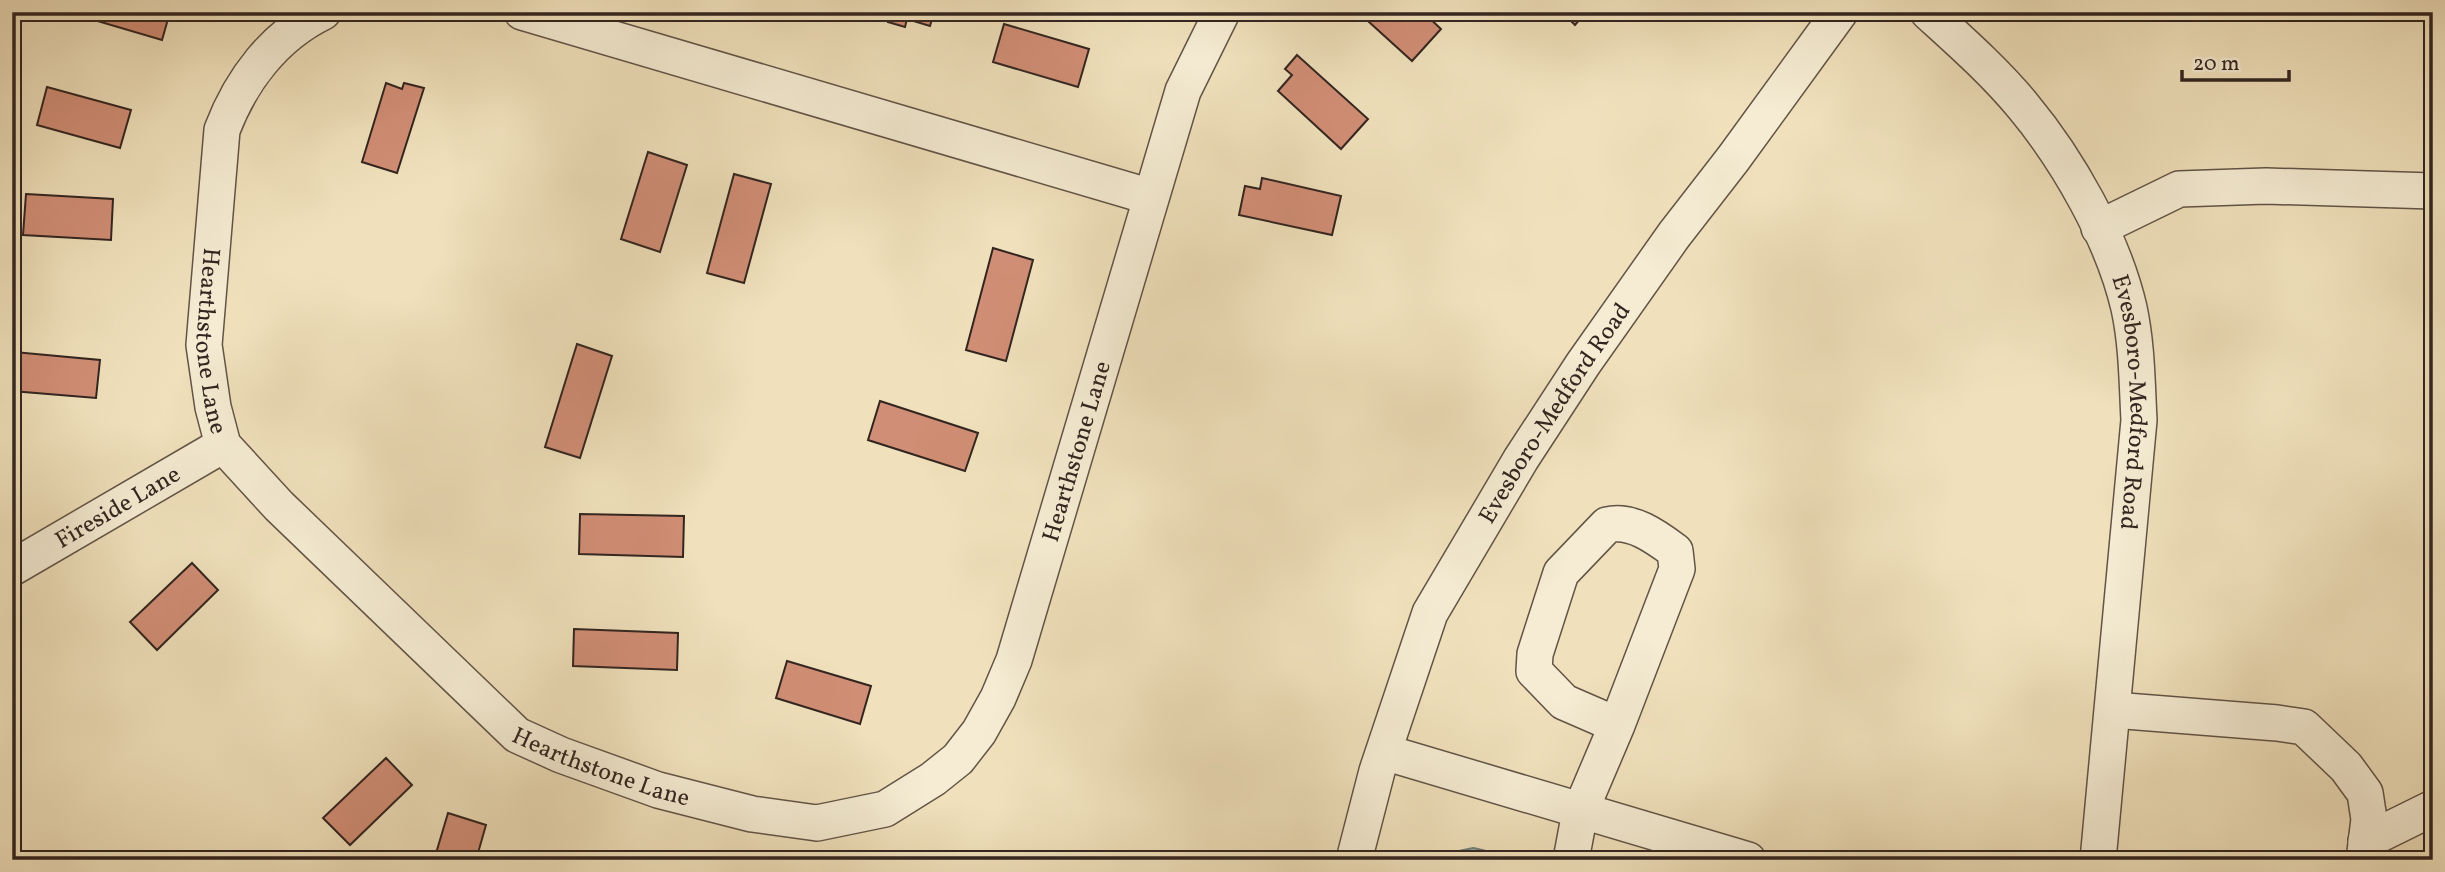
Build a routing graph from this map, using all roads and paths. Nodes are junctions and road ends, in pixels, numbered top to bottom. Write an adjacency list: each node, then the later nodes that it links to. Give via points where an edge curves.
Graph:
1 (323, 12): 9 (street, Hearthstone Lane, via 290,32 262,60 233,101 222,130 204,345)
2 (522, 12): 7 (street)
3 (1222, 12): 7 (street, Hearthstone Lane, via 1183,90)
4 (1840, 12): 13 (street, Evesboro-Medford Road, via 1674,234 1521,459 1430,613)
5 (1928, 12): 8 (street, Evesboro-Medford Road, via 2023,106 2055,148)
6 (2433, 191): 8 (street, via 2179,189)
7 (1151, 197): 9 (street, Hearthstone Lane, via 1014,660 998,698 958,759 885,809 817,823 752,814 658,790 517,734 279,506)
8 (2099, 228): 11 (street, Evesboro-Medford Road, via 2128,307 2137,363 2139,420)
9 (223, 445): 10 (street, Fireside Lane)
10 (12, 568)
11 (2113, 710): 16 (street, via 2304,727 2346,767 2365,793 2369,819); 20 (street, Evesboro-Medford Road)
12 (1617, 725): 12 (street, via 1677,569 1675,551 1647,531 1615,523 1607,525 1562,573 1541,633 1534,671 1564,702); 15 (street)
13 (1384, 752): 15 (street); 17 (street, Evesboro-Medford Road)
14 (2433, 808): 16 (street)
15 (1580, 811): 18 (street); 19 (street)
16 (2365, 851)
17 (1354, 860)
18 (1571, 860)
19 (1748, 860)
20 (2098, 860)

